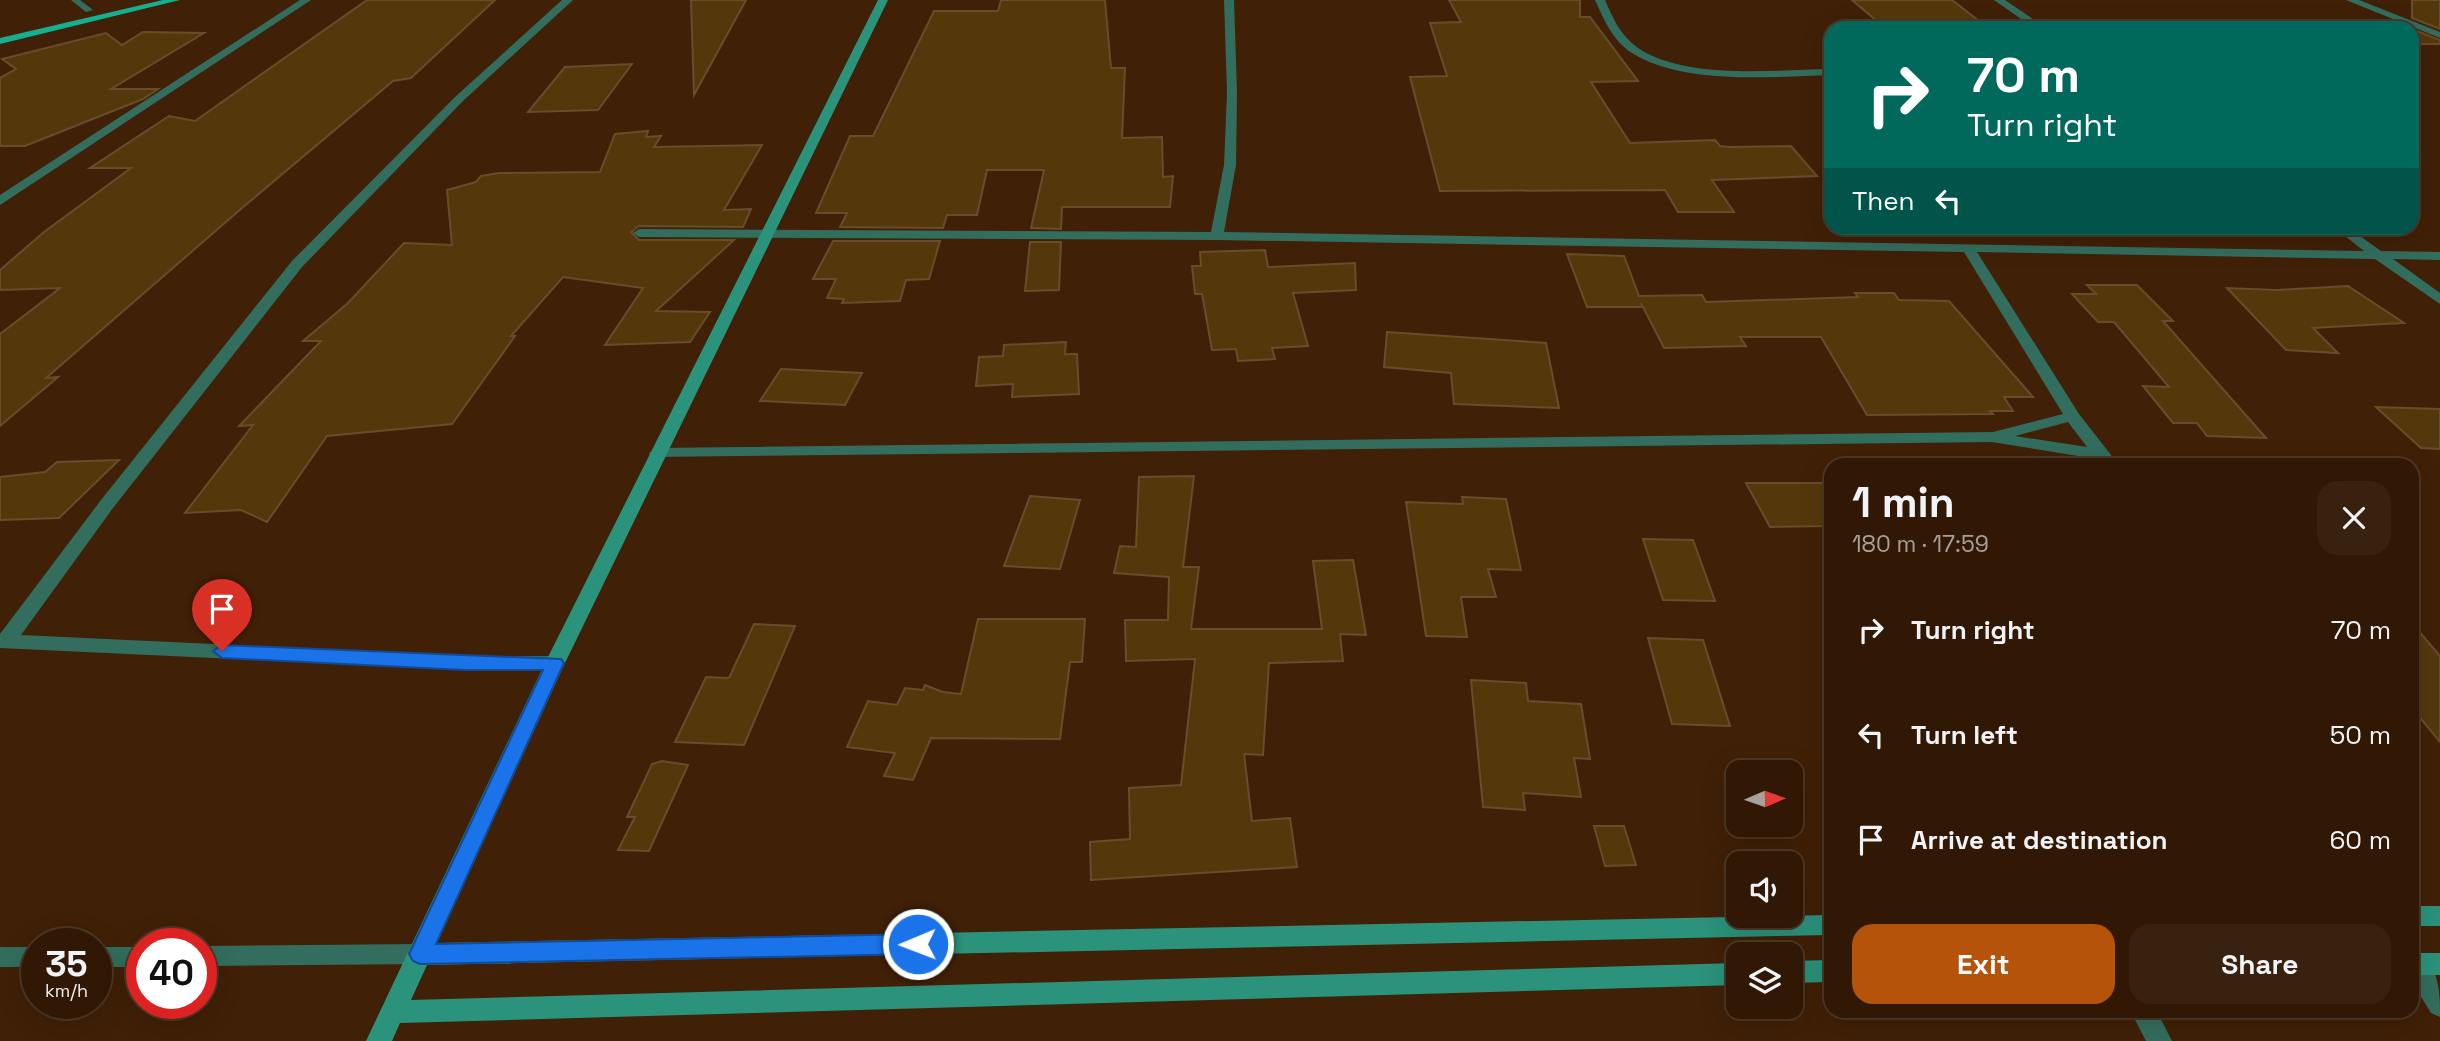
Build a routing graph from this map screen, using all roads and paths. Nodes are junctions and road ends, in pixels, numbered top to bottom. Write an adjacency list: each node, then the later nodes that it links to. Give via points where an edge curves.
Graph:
1 (75, 0): 11 (lane)
2 (136, 0): 11 (main road)
3 (175, 0): 17 (main road)
4 (306, 0): 19 (street)
5 (568, 0): 33 (street, via 459,99 297,264)
6 (883, 0): 22 (street)
7 (1229, 0): 23 (street, via 1230,165)
8 (1600, 0): 18 (street, via 1618,34 1636,51 1666,63 1701,70)
9 (1999, 0): 12 (street)
10 (2351, 0): 13 (street)
11 (89, 10): 15 (main road)
12 (2030, 21)
13 (2403, 21)
14 (2419, 28): 16 (street)
15 (0, 32)
16 (2440, 36)
17 (0, 41)
18 (1824, 72)
19 (0, 201)
20 (639, 233): 22 (street)
21 (2352, 235): 25 (street)
22 (768, 236): 23 (street); 30 (street)
23 (1217, 236): 24 (street)
24 (1968, 248): 25 (street); 28 (street)
25 (2380, 254): 26 (street); 27 (street)
26 (2440, 256)
27 (2440, 300)
28 (2072, 416): 29 (street); 32 (street)
29 (1992, 437): 30 (street); 31 (street)
30 (657, 453): 34 (street)
31 (2096, 458)
32 (2104, 458)
33 (3, 641): 34 (street, via 465,663)
34 (555, 663): 38 (street)
35 (2419, 916): 36 (street)
36 (2440, 916)
37 (1824, 925): 38 (street)
38 (420, 954): 39 (lane); 49 (street)
39 (217, 956)
40 (0, 957): 41 (lane)
41 (21, 957)
42 (2419, 964): 43 (street)
43 (2440, 964)
44 (1824, 971): 45 (street)
45 (1803, 972)
46 (2419, 973): 48 (street)
47 (1726, 974): 49 (street)
48 (2440, 1004)
49 (394, 1012): 51 (street)
50 (2147, 1018): 52 (street)
51 (379, 1041)
52 (2159, 1041)

